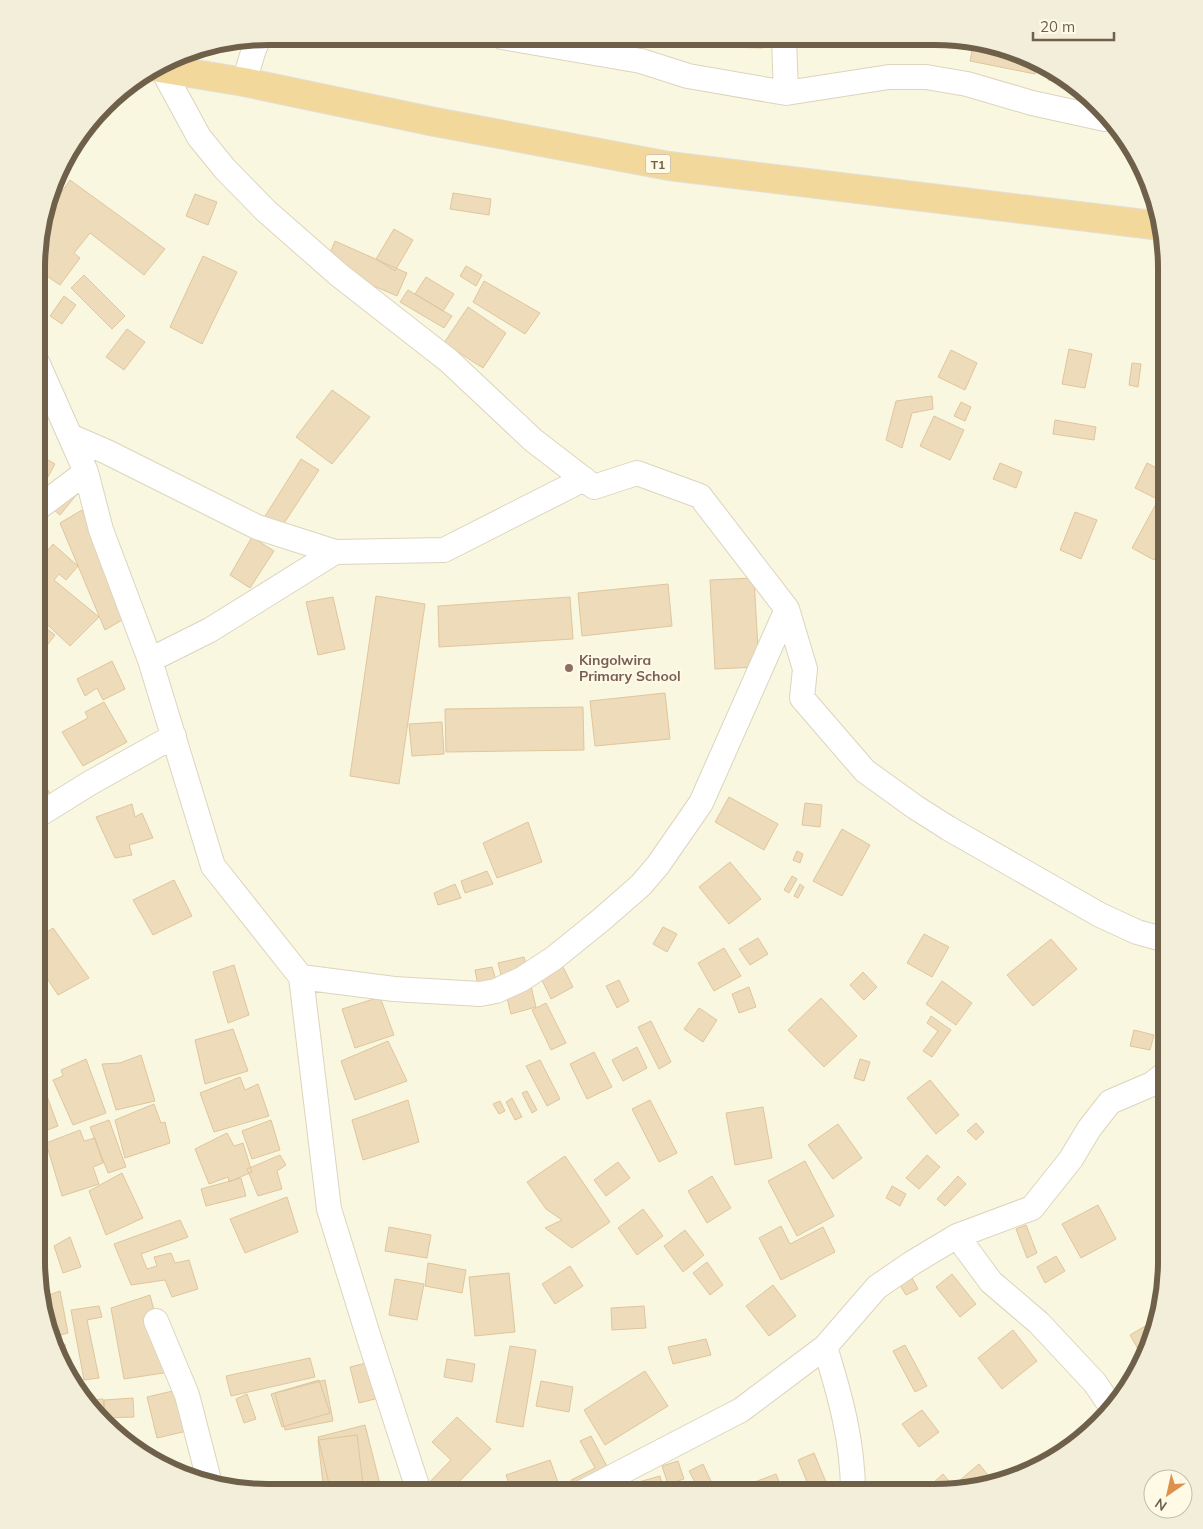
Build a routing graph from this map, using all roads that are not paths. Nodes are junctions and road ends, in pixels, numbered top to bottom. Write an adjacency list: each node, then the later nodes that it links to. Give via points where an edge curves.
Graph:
1 (256, 45): 6 (street)
2 (548, 45): 7 (street, via 641,61 688,76)
3 (784, 45): 7 (street)
4 (167, 69): 6 (highway, T1)
5 (163, 71): 13 (street, via 199,137 266,211 346,281 448,361 533,440)
6 (244, 82): 9 (highway, T1, via 669,166)
7 (786, 93): 8 (street, via 889,77 926,77 967,84)
8 (1100, 118)
9 (1154, 225)
10 (45, 380): 11 (street)
11 (70, 436): 12 (street); 15 (street, via 257,527)
12 (86, 472): 14 (street); 17 (street, via 101,530)
13 (584, 479): 15 (street, via 444,550); 16 (street, via 594,487 636,473 700,496)
14 (45, 503)
15 (334, 552): 17 (street, via 210,630)
16 (787, 609): 20 (street, via 805,669 802,698 865,771 948,828 1100,915); 21 (street, via 701,803 658,865 640,885 554,958 522,979 496,991 480,994)
17 (150, 660): 18 (street)
18 (174, 736): 19 (street); 21 (street, via 214,866)
19 (45, 811)
20 (1158, 938)
21 (301, 977): 28 (street, via 329,1209)
22 (1158, 1079): 23 (street, via 1110,1102 1032,1208)
23 (957, 1236): 25 (street, via 878,1287); 26 (street, via 991,1282 1039,1323)
24 (156, 1321): 27 (street, via 187,1395)
25 (825, 1348): 29 (street, via 741,1410); 30 (street, via 848,1429)
26 (1108, 1402)
27 (208, 1475)
28 (416, 1484)
29 (598, 1484)
30 (852, 1484)

